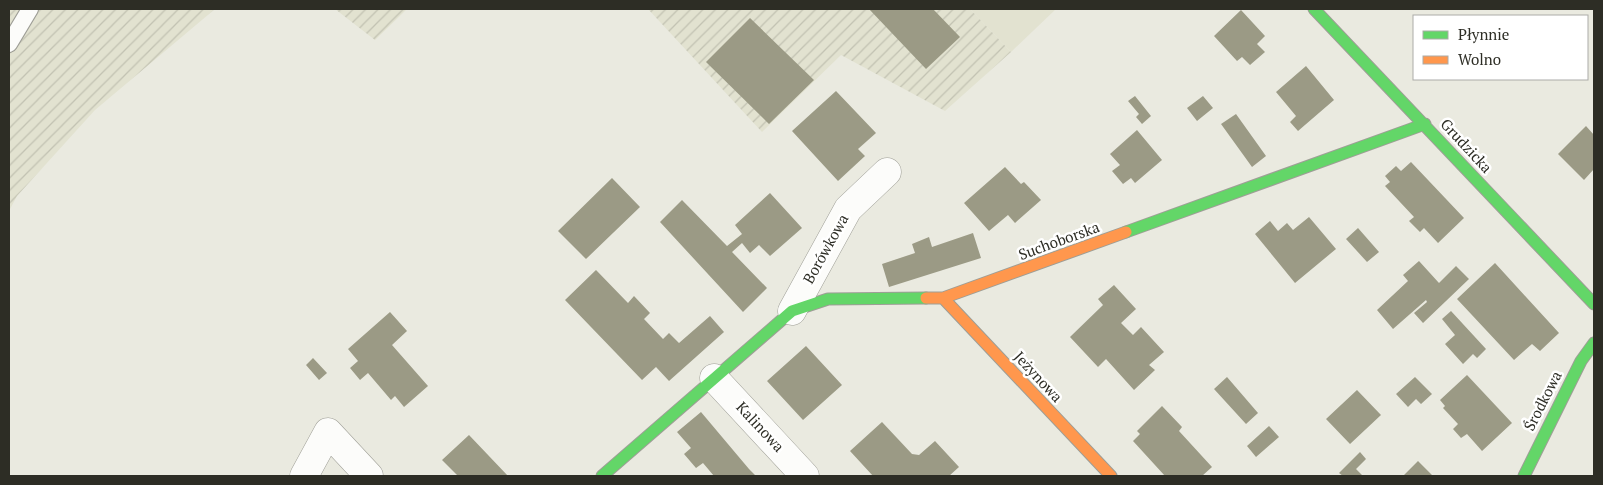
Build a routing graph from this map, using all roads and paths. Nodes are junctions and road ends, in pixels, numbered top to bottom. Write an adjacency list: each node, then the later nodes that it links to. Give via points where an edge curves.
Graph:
1 (30, 9): 3 (lane)
2 (1314, 9): 4 (street, Grudzicka)
3 (9, 44)
4 (1425, 124): 6 (street, Suchoborska); 7 (street, Grudzicka)
5 (887, 172): 8 (street, Borówkowa, via 848,209)
6 (943, 298): 8 (street, Suchoborska, via 828,299); 15 (street, Jeżynowa)
7 (1594, 304)
8 (792, 310): 10 (street, Suchoborska)
9 (1594, 343): 16 (street, Środkowa, via 1581,361)
10 (714, 378): 13 (street, Suchoborska); 14 (street, Kalinowa)
11 (304, 476): 12 (street, via 328,432)
12 (369, 476)
13 (602, 476)
14 (806, 476)
15 (1111, 476)
16 (1524, 476)

